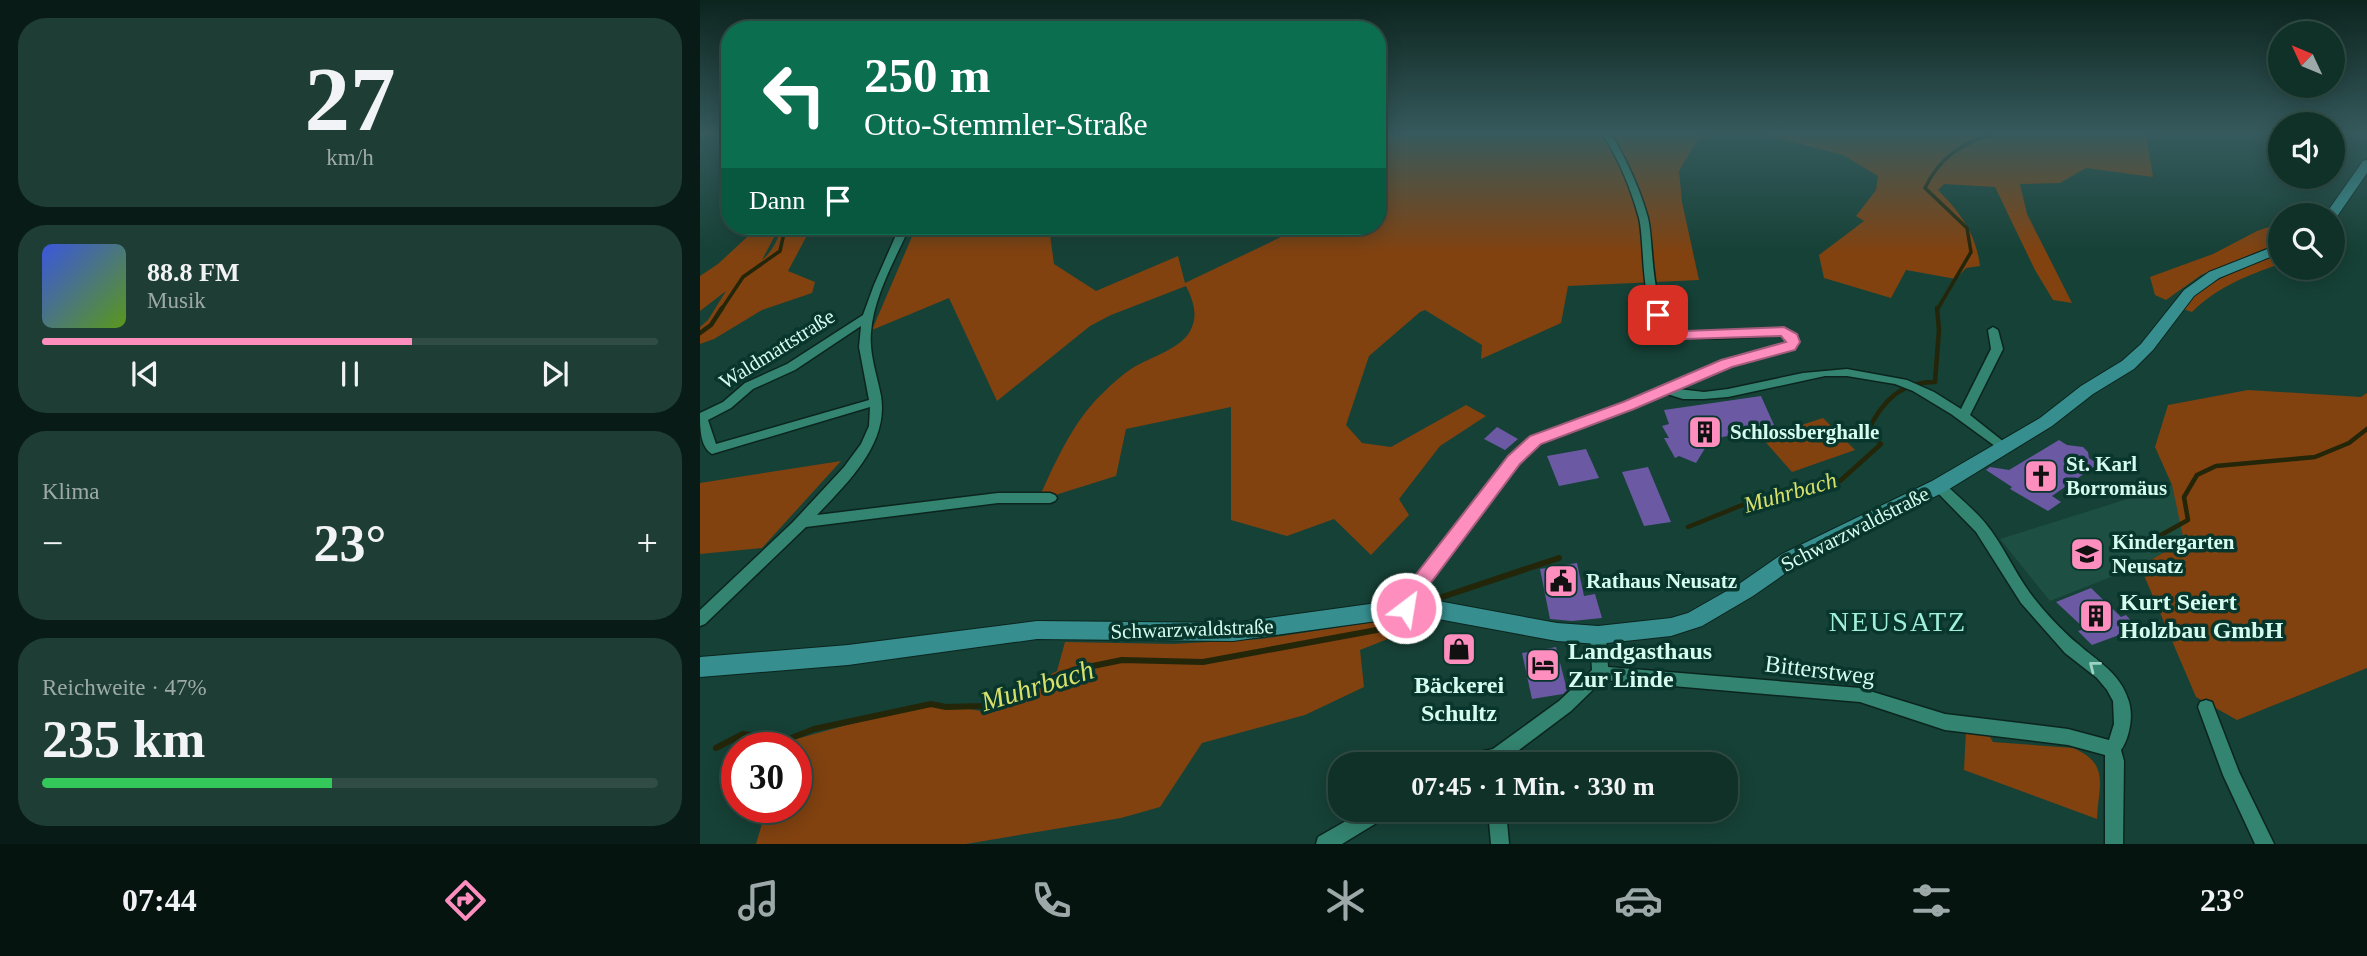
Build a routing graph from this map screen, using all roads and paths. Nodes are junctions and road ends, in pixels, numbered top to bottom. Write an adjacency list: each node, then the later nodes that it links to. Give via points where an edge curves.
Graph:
1 (1626, 173): 8 (street, via 1643,217 1658,315 1670,331 1685,335 1784,331 1792,337 1790,347 1741,358)
2 (2360, 173): 3 (main road)
3 (2339, 203)
4 (901, 235): 6 (street, Waldmattstraße)
5 (2268, 253): 11 (main road, Schwarzwaldstraße, via 2232,267 2189,293 2128,365)
6 (869, 316): 9 (street, Waldmattstraße, via 865,347); 9 (street, Waldmattstraße, via 792,367 749,386 727,405 701,418 712,450)
7 (1993, 330): 10 (street, via 1997,349)
8 (1665, 388): 10 (street, via 1680,395 1728,392 1845,372 1902,382); 15 (street, via 1550,433 1527,447 1413,592)
9 (875, 402): 14 (street, Waldmattstraße, via 875,429 863,450)
10 (1964, 416): 11 (street)
11 (2003, 446): 12 (main road, Schwarzwaldstraße)
12 (1939, 486): 17 (main road, Schwarzwaldstraße, via 1788,560 1694,620 1643,632); 21 (street, one-way to 12, via 2122,724 2121,701 2113,685 2026,599 1981,528)
13 (1050, 498): 14 (street, via 998,498)
14 (801, 522): 16 (street, Waldmattstraße)
15 (1406, 608): 17 (main road, Schwarzwaldstraße); 18 (main road, Schwarzwaldstraße, via 1233,632 1037,630 848,655)
16 (700, 620)
17 (1598, 635): 19 (street)
18 (700, 667)
19 (1600, 673): 21 (street, Bitterstweg, via 1860,695 1945,722 2068,737); 22 (street)
20 (2206, 707): 28 (street)
21 (2112, 748): 27 (street)
22 (1506, 752)
23 (1361, 822): 25 (street)
24 (1498, 822): 26 (street)
25 (1325, 844)
26 (1500, 844)
27 (2114, 844)
28 (2265, 844)

